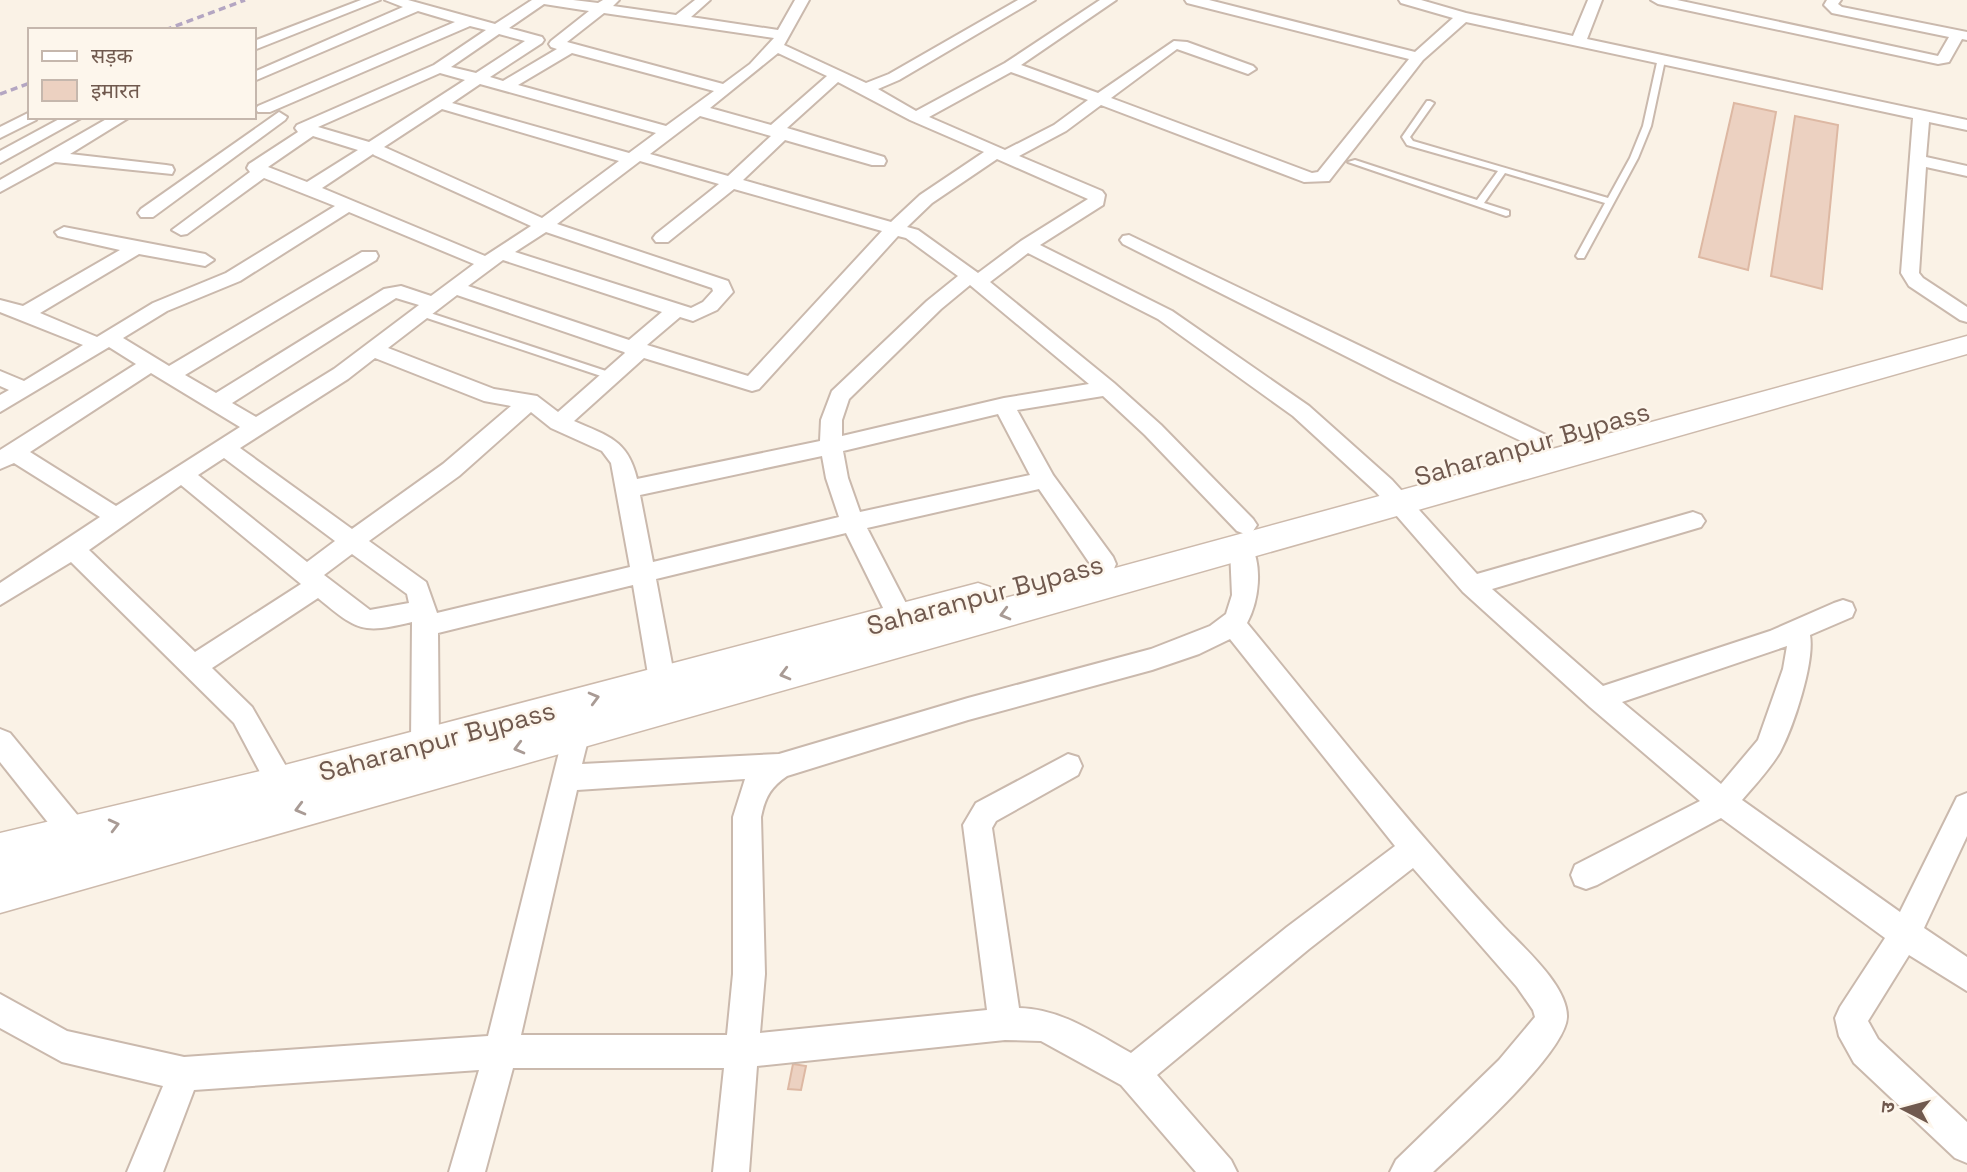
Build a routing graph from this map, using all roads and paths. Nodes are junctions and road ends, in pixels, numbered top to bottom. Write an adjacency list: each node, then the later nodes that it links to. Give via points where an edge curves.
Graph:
1 (373, 0): 23 (street)
2 (392, 0): 14 (street)
3 (542, 0): 13 (street); 18 (street)
4 (703, 0): 16 (street)
5 (802, 0): 21 (street)
6 (1028, 0): 36 (street)
7 (1109, 0): 28 (street)
8 (1192, 0): 26 (street)
9 (1406, 0): 15 (street)
10 (1595, 0): 22 (street)
11 (1658, 0): 19 (street, via 1938,60 1944,59)
12 (1834, 0): 19 (street, via 1831,5 1837,10)
13 (606, 4): 16 (street); 24 (street)
14 (416, 8): 17 (street, via 452,11); 32 (street)
15 (1463, 17): 22 (street); 26 (street)
16 (679, 20): 21 (street)
17 (469, 21): 18 (street); 25 (street)
18 (496, 29): 20 (street); 29 (street)
19 (1963, 35)
20 (537, 40): 24 (street); 33 (street)
21 (779, 41): 31 (street); 35 (street, via 755,68)
22 (1578, 43): 27 (street)
23 (256, 45)
24 (562, 46): 34 (street); 35 (street)
25 (394, 54): 29 (street); 40 (street)
26 (1418, 57): 37 (street, via 1322,177 1316,178)
27 (1661, 60): 42 (street); 68 (lane, via 1647,126)
28 (1010, 66): 37 (street); 43 (street)
29 (439, 68): 33 (street); 49 (street)
30 (1248, 69): 37 (street, via 1176,44)
31 (837, 75): 36 (street); 50 (street)
32 (256, 76)
33 (480, 79): 34 (street); 39 (street)
34 (506, 86): 51 (street)
35 (725, 89): 41 (street)
36 (866, 89): 43 (street)
37 (1097, 99): 54 (street, via 1059,128)
38 (1430, 103): 62 (lane, via 1406,139)
39 (440, 104): 53 (street); 55 (street)
40 (266, 110): 49 (street)
41 (698, 110): 50 (street); 51 (street)
42 (1921, 115): 48 (street); 58 (street)
43 (916, 117): 54 (street)
44 (28, 118): 52 (street)
45 (71, 119): 56 (street)
46 (119, 119): 57 (street)
47 (256, 119): 71 (street)
48 (1967, 125)
49 (305, 130): 53 (street); 64 (street, via 256,166)
50 (779, 131): 59 (street); 65 (street)
51 (669, 132): 55 (street)
52 (0, 134)
53 (371, 148): 67 (street); 73 (street)
54 (999, 155): 74 (street, via 926,199); 79 (street, via 1097,198)
55 (634, 157): 65 (street); 73 (street)
56 (0, 158)
57 (52, 158): 61 (street); 66 (street)
58 (1916, 160): 63 (street); 91 (street, via 1910,273 1916,282)
59 (878, 161)
60 (1352, 162): 69 (lane)
61 (166, 170)
62 (1503, 171): 68 (lane); 69 (lane)
63 (1967, 171)
64 (261, 172): 67 (street); 75 (street)
65 (732, 182): 74 (street); 77 (street)
66 (0, 187)
67 (309, 189): 70 (street)
68 (1609, 201): 81 (lane)
69 (1479, 204): 72 (lane)
70 (347, 206): 83 (street); 93 (street, via 244,272 194,296 172,300)
71 (146, 213)
72 (1506, 213)
73 (544, 225): 83 (street); 89 (street, via 723,288 720,298 699,314)
74 (895, 228): 85 (street, via 912,234); 95 (street, via 752,384)
75 (181, 230)
76 (64, 232): 80 (street)
77 (662, 238)
78 (1129, 240): 109 (street)
79 (1027, 245): 85 (street); 116 (street, via 1165,315 1301,411)
80 (136, 248): 84 (street); 90 (street)
81 (1581, 256)
82 (369, 257): 98 (street)
83 (494, 258): 86 (street); 89 (street)
84 (205, 260)
85 (974, 279): 101 (street); 110 (street, via 934,304 839,396 833,408)
86 (454, 288): 88 (street); 95 (street)
87 (0, 306): 90 (street)
88 (428, 308): 96 (street); 99 (lane); 104 (street, via 401,292 391,293)
89 (676, 310): 95 (street)
90 (24, 313): 93 (street)
91 (1967, 316)
92 (1967, 324): 109 (main road, Saharanpur Bypass)
93 (103, 341): 97 (street); 102 (street)
94 (1967, 345): 116 (main road)
95 (636, 349): 99 (street)
96 (373, 350): 103 (street, via 491,396); 108 (street)
97 (150, 364): 98 (street); 112 (street)
98 (169, 375): 104 (street)
99 (611, 376): 107 (street)
100 (0, 378): 102 (street)
101 (1107, 388): 106 (street); 120 (street, via 1153,430)
102 (26, 389): 105 (street)
103 (530, 401): 107 (street); 121 (street, via 451,470)
104 (216, 403): 108 (street)
105 (0, 405)
106 (1004, 405): 110 (street); 114 (street)
107 (559, 423): 115 (street, via 610,446 622,461)
108 (256, 427): 111 (street)
109 (1540, 441): 116 (main road, Saharanpur Bypass)
110 (830, 445): 115 (street); 119 (street)
111 (223, 447): 113 (street); 121 (street)
112 (7, 456): 117 (street)
113 (182, 474): 117 (street); 125 (street)
114 (1044, 480): 119 (street); 123 (street)
115 (628, 489): 124 (street)
116 (1391, 496): 120 (main road); 126 (street)
117 (117, 517): 122 (street)
118 (1693, 521): 126 (street)
119 (851, 523): 124 (street); 129 (street)
120 (1243, 537): 123 (main road, Saharanpur Bypass); 131 (street, via 1245,592); 136 (main road, one-way to 136)
121 (355, 541): 125 (street); 130 (street, via 416,589)
122 (73, 550): 127 (street); 133 (street)
123 (1104, 564): 129 (main road, Saharanpur Bypass)
124 (642, 574): 130 (street); 134 (street)
125 (313, 580): 130 (street, via 367,620); 133 (street)
126 (1472, 585): 135 (street)
127 (0, 596)
128 (1843, 610): 132 (street)
129 (900, 617): 134 (main road, Saharanpur Bypass)
130 (424, 618): 138 (street)
131 (1233, 624): 139 (street, via 1199,643 1130,667); 146 (street)
132 (1797, 631): 135 (street); 143 (street, via 1796,670 1769,746)
133 (193, 667): 142 (street, via 243,715)
134 (662, 680): 138 (main road, Saharanpur Bypass, one-way to 134)
135 (1599, 699): 143 (street)
136 (576, 732): 141 (street); 148 (main road, one-way to 148)
137 (0, 741): 145 (street)
138 (425, 743): 142 (main road, Saharanpur Bypass)
139 (779, 766): 141 (street); 155 (street, via 762,777 751,792 747,817 749,974)
140 (1068, 766): 154 (street, via 986,812 977,825)
141 (567, 778): 156 (street)
142 (281, 784): 145 (main road, Saharanpur Bypass, one-way to 142)
143 (1723, 803): 149 (street); 151 (street)
144 (1966, 811): 151 (street)
145 (75, 834): 147 (main road, Saharanpur Bypass); 148 (street)
146 (1415, 849): 157 (street); 164 (street, via 1524,972 1549,1005 1551,1015 1550,1023 1503,1081)
147 (0, 853)
148 (99, 864): 150 (main road)
149 (1586, 875)
150 (0, 892)
151 (1905, 934): 152 (street); 159 (street, via 1854,1011 1852,1027 1866,1051)
152 (1967, 975)
153 (0, 1010): 158 (street, via 62,1046)
154 (1005, 1024): 155 (street); 157 (street, via 1042,1025)
155 (742, 1051): 156 (street); 162 (street)
156 (501, 1052): 158 (street); 161 (street)
157 (1133, 1073): 163 (street)
158 (184, 1074): 160 (street)
159 (1967, 1146)
160 (145, 1172)
161 (467, 1172)
162 (731, 1172)
163 (1219, 1172)
164 (1408, 1172)

